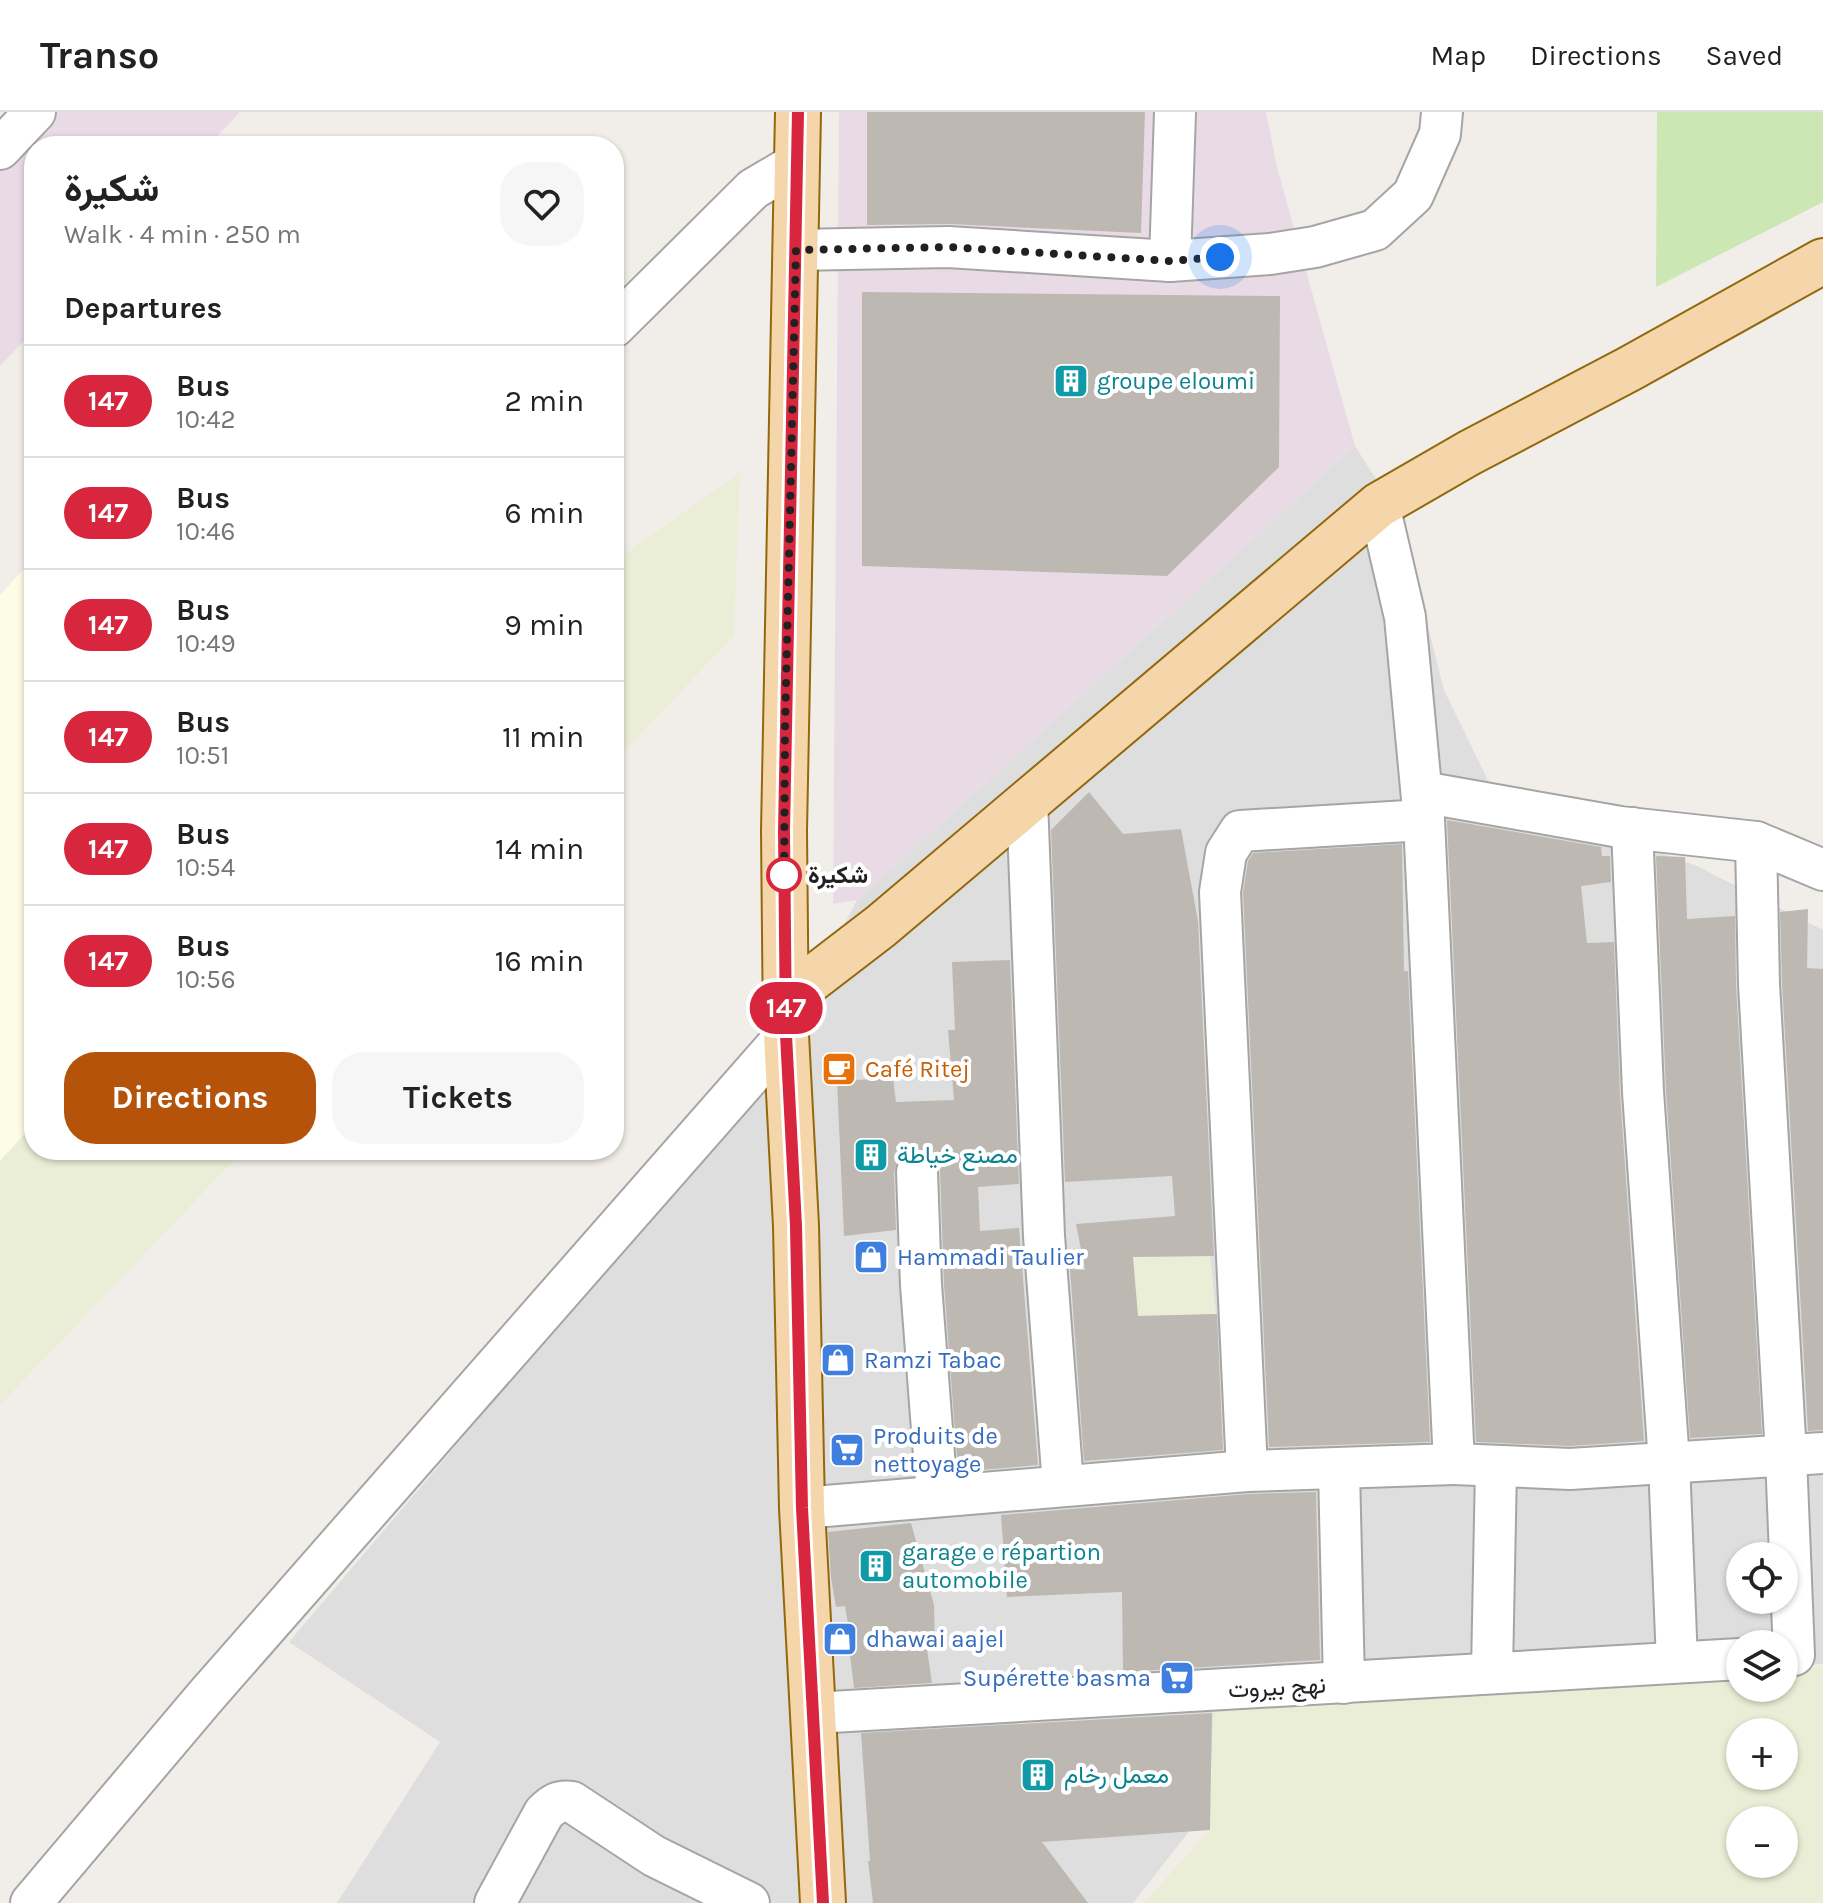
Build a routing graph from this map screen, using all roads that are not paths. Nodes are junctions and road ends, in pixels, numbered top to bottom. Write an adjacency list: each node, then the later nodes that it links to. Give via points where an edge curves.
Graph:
1 (35, 112): 5 (street)
2 (798, 112): 6 (main road)
3 (1175, 112): 8 (street)
4 (1442, 112): 8 (street, via 1440,134 1413,195 1375,230 1270,254)
5 (0, 149)
6 (797, 163): 7 (main road); 10 (street, via 753,189)
7 (796, 250): 8 (street, via 948,247); 17 (main road, via 784,831)
8 (1170, 261)
9 (1823, 261): 11 (main road)
10 (624, 317)
11 (1379, 505): 12 (main road); 13 (street, via 1405,617)
12 (1027, 801): 17 (main road, via 881,926); 25 (street, via 1044,1236)
13 (1423, 806): 14 (street); 21 (street); 24 (street, via 1240,831 1226,853 1220,892)
14 (1632, 828): 15 (street); 20 (street, via 1643,1092)
15 (1756, 842): 16 (street); 19 (street, via 1759,984)
16 (1823, 870)
17 (786, 1017): 27 (main road); 34 (street)
18 (917, 1172): 26 (street)
19 (1804, 1454): 20 (street); 28 (street)
20 (1669, 1462): 22 (street, via 1570,1469); 30 (street)
21 (1454, 1464): 22 (street); 23 (street)
22 (1496, 1467): 31 (street)
23 (1339, 1470): 24 (street); 32 (street)
24 (1247, 1471): 25 (street)
25 (1063, 1485): 26 (street)
26 (937, 1495): 27 (street)
27 (802, 1508): 33 (main road)
28 (1800, 1655)
29 (1726, 1660): 30 (street, نهج بيروت)
30 (1677, 1662): 31 (street, نهج بيروت)
31 (1492, 1672): 32 (street, نهج بيروت)
32 (1344, 1683): 33 (street, نهج بيروت)
33 (814, 1713): 37 (main road)
34 (31, 1903)
35 (495, 1903): 36 (street, via 544,1813 563,1801 654,1856)
36 (749, 1903)
37 (823, 1903)

